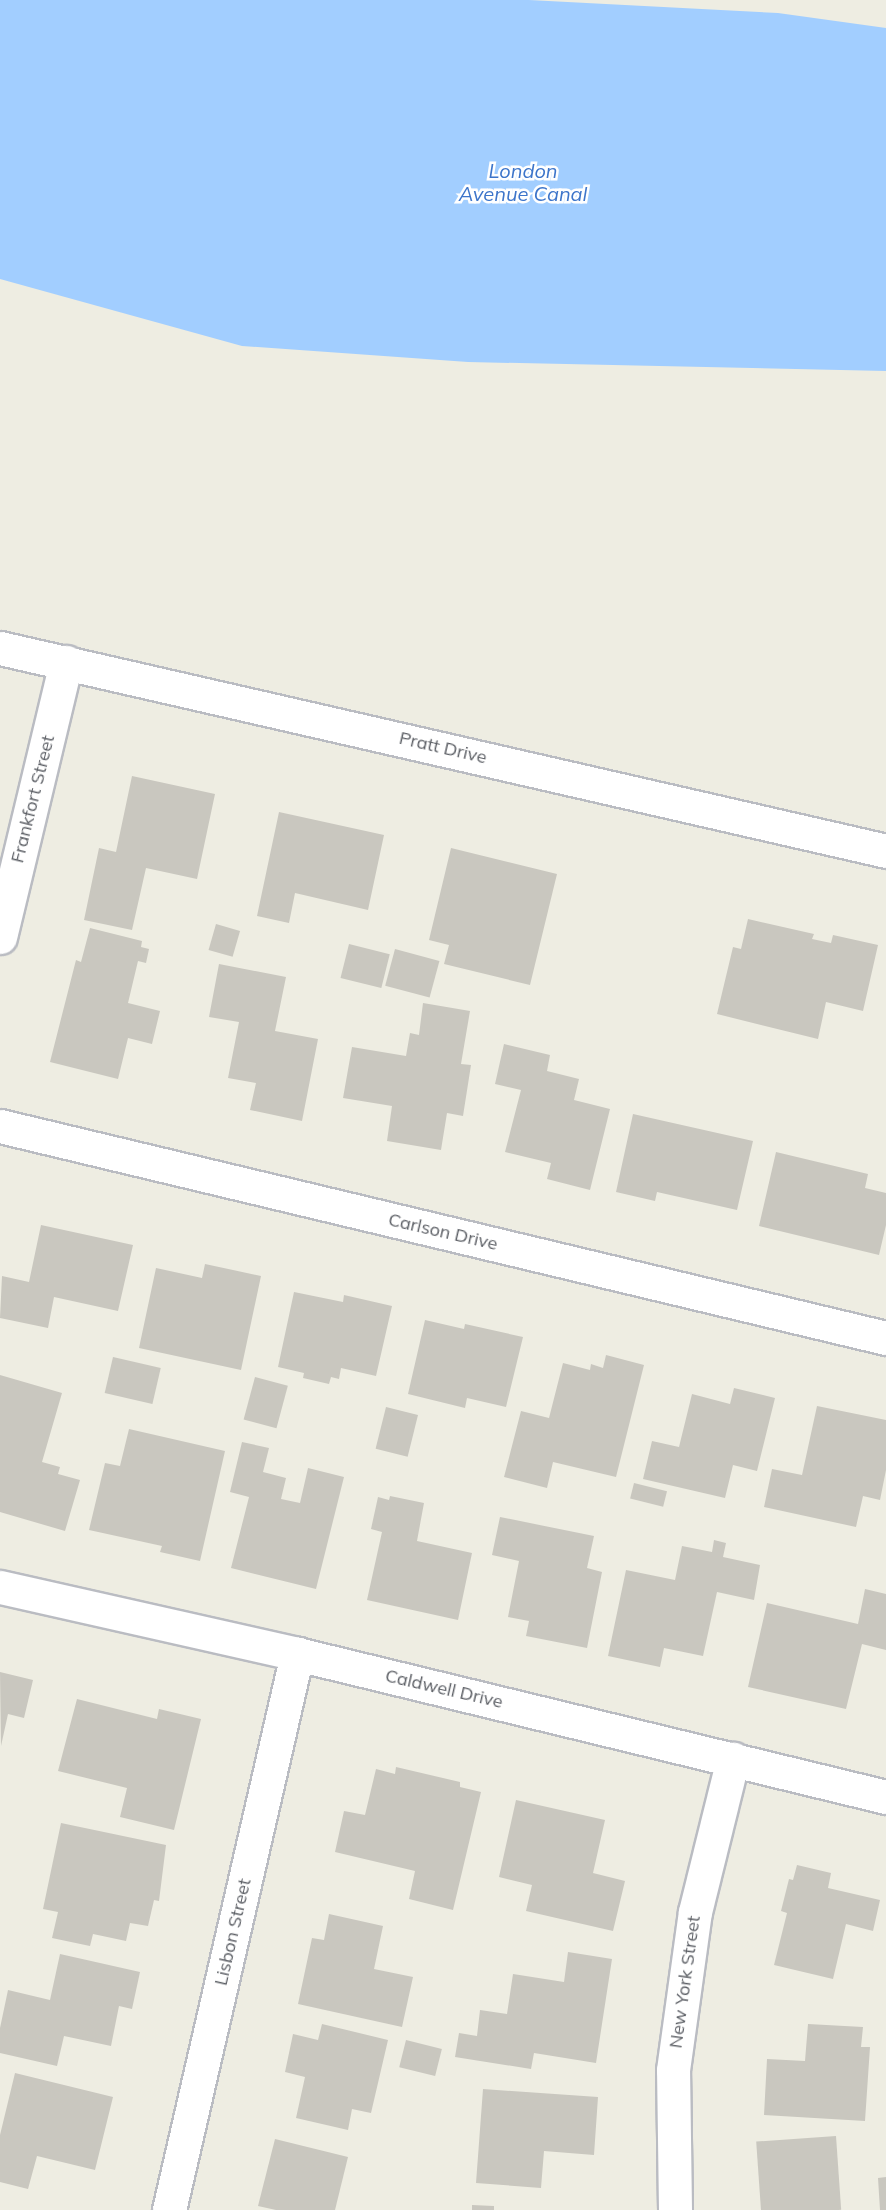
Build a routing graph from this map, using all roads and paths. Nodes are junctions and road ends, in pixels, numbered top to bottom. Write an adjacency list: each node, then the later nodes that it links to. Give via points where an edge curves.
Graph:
1 (0, 648): 2 (street, Pratt Drive)
2 (66, 662): 3 (street, Pratt Drive); 4 (street, Frankfort Street)
3 (886, 851)
4 (0, 937)
5 (0, 1126): 6 (street, Carlson Drive)
6 (886, 1338)
7 (0, 1587): 8 (street, Caldwell Drive)
8 (297, 1654): 9 (street, Caldwell Drive); 11 (street, Lisbon Street)
9 (733, 1759): 10 (street, Caldwell Drive); 12 (street, New York Street, via 694,1911 673,2070)
10 (886, 1797)
11 (169, 2210)
12 (675, 2210)

